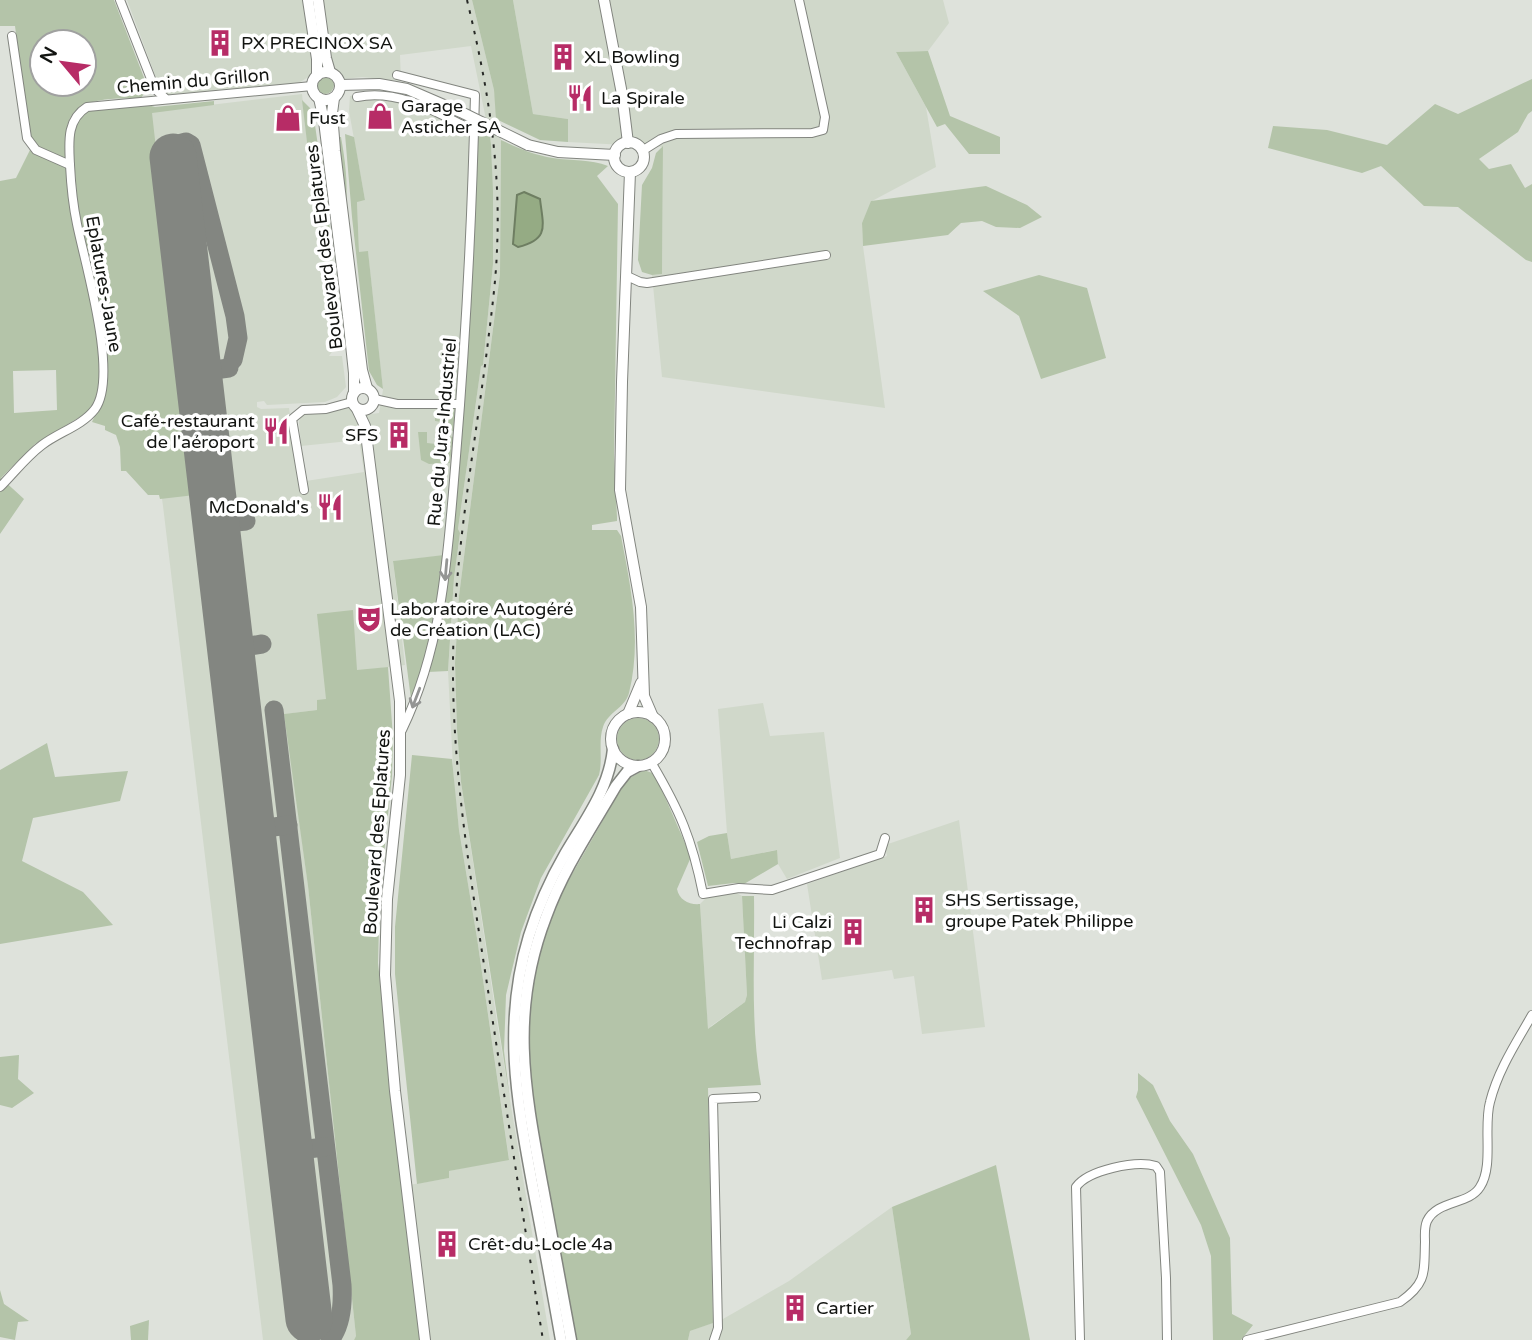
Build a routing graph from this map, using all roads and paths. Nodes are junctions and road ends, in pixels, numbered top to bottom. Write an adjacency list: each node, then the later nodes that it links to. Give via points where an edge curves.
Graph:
1 (120, 0): 13 (street, via 155,89)
2 (308, 0): 9 (main road, via 317,60)
3 (318, 0): 7 (main road)
4 (604, 0): 16 (main road)
5 (799, 0): 17 (street, via 825,117 821,131 676,134)
6 (12, 36): 19 (street, via 27,138 36,150)
7 (330, 72): 9 (main road, via 321,73); 10 (main road)
8 (397, 75): 15 (street, Rue du Jura-Industriel, via 475,95)
9 (315, 81): 13 (street, Chemin du Grillon); 14 (main road)
10 (340, 85): 11 (main road); 18 (main road, bridge, via 384,85 426,95 528,145 558,152)
11 (334, 97): 14 (main road); 23 (main road, Boulevard des Eplatures, via 335,151)
12 (357, 97): 15 (street, via 377,95 412,102)
13 (166, 98): 19 (street, Chemin du Grillon, via 82,110 69,131)
14 (319, 98): 24 (main road, Boulevard des Eplatures, via 348,316)
15 (474, 131): 26 (street, Rue du Jura-Industriel)
16 (628, 143): 17 (main road); 18 (main road)
17 (642, 151): 20 (main road, via 643,163)
18 (615, 155): 20 (main road, via 618,167)
19 (70, 165): 28 (street, Eplatures-Jaune, via 76,220 102,347 102,396 88,417 43,444)
20 (630, 172): 22 (main road)
21 (826, 255): 22 (street, via 647,283)
22 (627, 276): 30 (main road, via 620,477 641,607)
23 (367, 388): 24 (main road, via 358,389); 25 (main road, via 373,394)
24 (354, 401): 25 (main road, via 364,410); 27 (main road, Boulevard des Eplatures); 29 (street, via 303,410 292,419)
25 (372, 404): 26 (street); 27 (main road, Boulevard des Eplatures)
26 (460, 404): 33 (street, Rue du Jura-Industriel, one-way to 33, via 444,594 417,699)
27 (365, 426): 33 (main road, Boulevard des Eplatures)
28 (0, 486)
29 (304, 490)
30 (643, 679): 31 (main road); 32 (main road)
31 (628, 714): 32 (main road); 34 (main road, via 612,731)
32 (653, 717): 35 (main road, via 662,727 664,740)
33 (402, 730): 41 (main road, Boulevard des Eplatures, via 384,948)
34 (613, 749): 36 (main road, via 626,763); 42 (highway, via 607,780 536,915 520,971 514,1015 519,1112)
35 (651, 762): 36 (main road); 37 (street, via 690,836 703,894 739,888 772,890 880,854)
36 (638, 766): 43 (highway, via 616,786 562,880 537,941 526,993 525,1087)
37 (885, 838)
38 (1532, 1015): 40 (street, via 1500,1070 1489,1105 1481,1186 1429,1218 1420,1286 1400,1302)
39 (756, 1097): 44 (street, via 713,1099 718,1328)
40 (1277, 1332): 47 (street); 48 (street)
41 (425, 1340)
42 (561, 1340)
43 (571, 1340)
44 (714, 1340)
45 (1080, 1340): 46 (street, via 1076,1187 1113,1168 1149,1164 1160,1172)
46 (1167, 1340)
47 (1247, 1340)
48 (1288, 1340)

